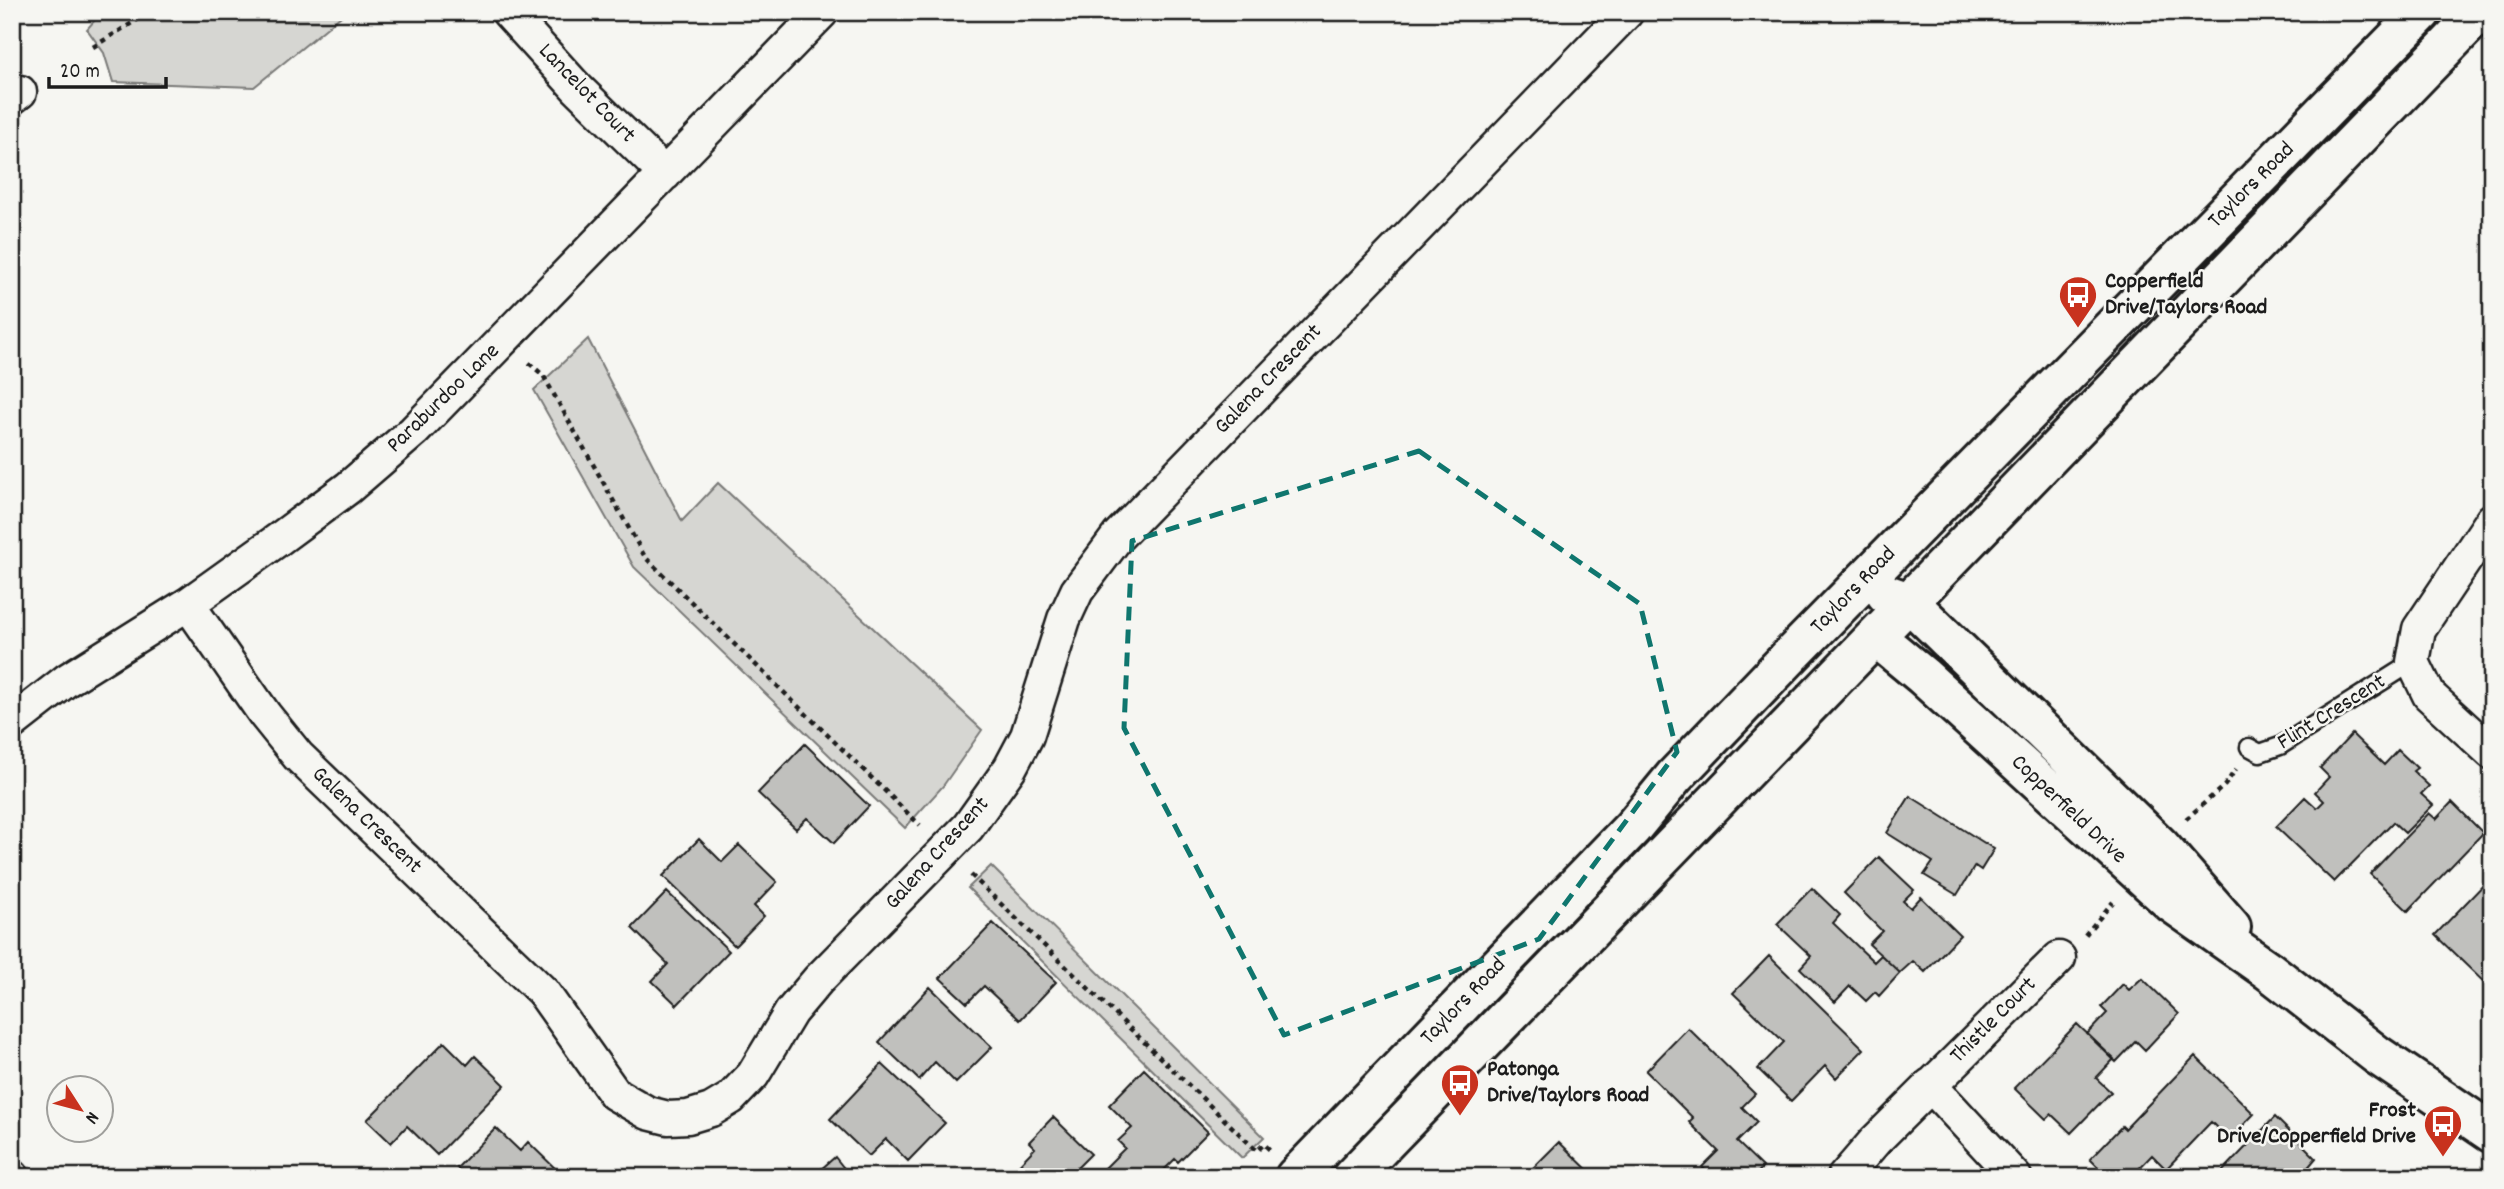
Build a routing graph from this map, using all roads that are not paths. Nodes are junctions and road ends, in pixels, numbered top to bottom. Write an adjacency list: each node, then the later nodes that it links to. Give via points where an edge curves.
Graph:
1 (508, 12): 6 (street, Lancelot Court, via 577,88)
2 (822, 12): 6 (street, Paraburdoo Lane)
3 (1627, 12): 10 (street, Galena Crescent, via 1098,560 1064,619 1040,702 1021,746 988,802 818,980 791,1012 752,1075 731,1098 711,1110 688,1118 648,1113 615,1094 543,992 298,755)
4 (2422, 12): 8 (main road, Taylors Road)
5 (2480, 12): 9 (main road, Taylors Road)
6 (666, 174): 10 (street, Paraburdoo Lane, via 414,431 348,488)
7 (2492, 520): 12 (street, Flint Crescent, via 2419,629)
8 (1860, 585): 9 (main road); 11 (main road); 20 (main road, Taylors Road, via 1679,771)
9 (1909, 602): 11 (main road, Taylors Road); 17 (main road, Copperfield Drive, via 2160,846)
10 (188, 604): 13 (street, Paraburdoo Lane, via 67,680)
11 (1875, 637): 17 (main road, Copperfield Drive, via 2146,881); 20 (main road, Taylors Road)
12 (2413, 662): 14 (lane, Flint Crescent, via 2280,746 2260,753); 15 (street, Flint Crescent, via 2429,695)
13 (12, 723)
14 (2249, 747)
15 (2492, 753)
16 (2059, 958): 18 (street, Thistle Court)
17 (2269, 971): 19 (main road, Copperfield Drive, via 2377,1055)
18 (1930, 1085): 22 (street, Thistle Court); 23 (street)
19 (2492, 1133)
20 (1351, 1168): 21 (main road, Taylors Road)
21 (1295, 1176)
22 (1844, 1177)
23 (2015, 1177)

